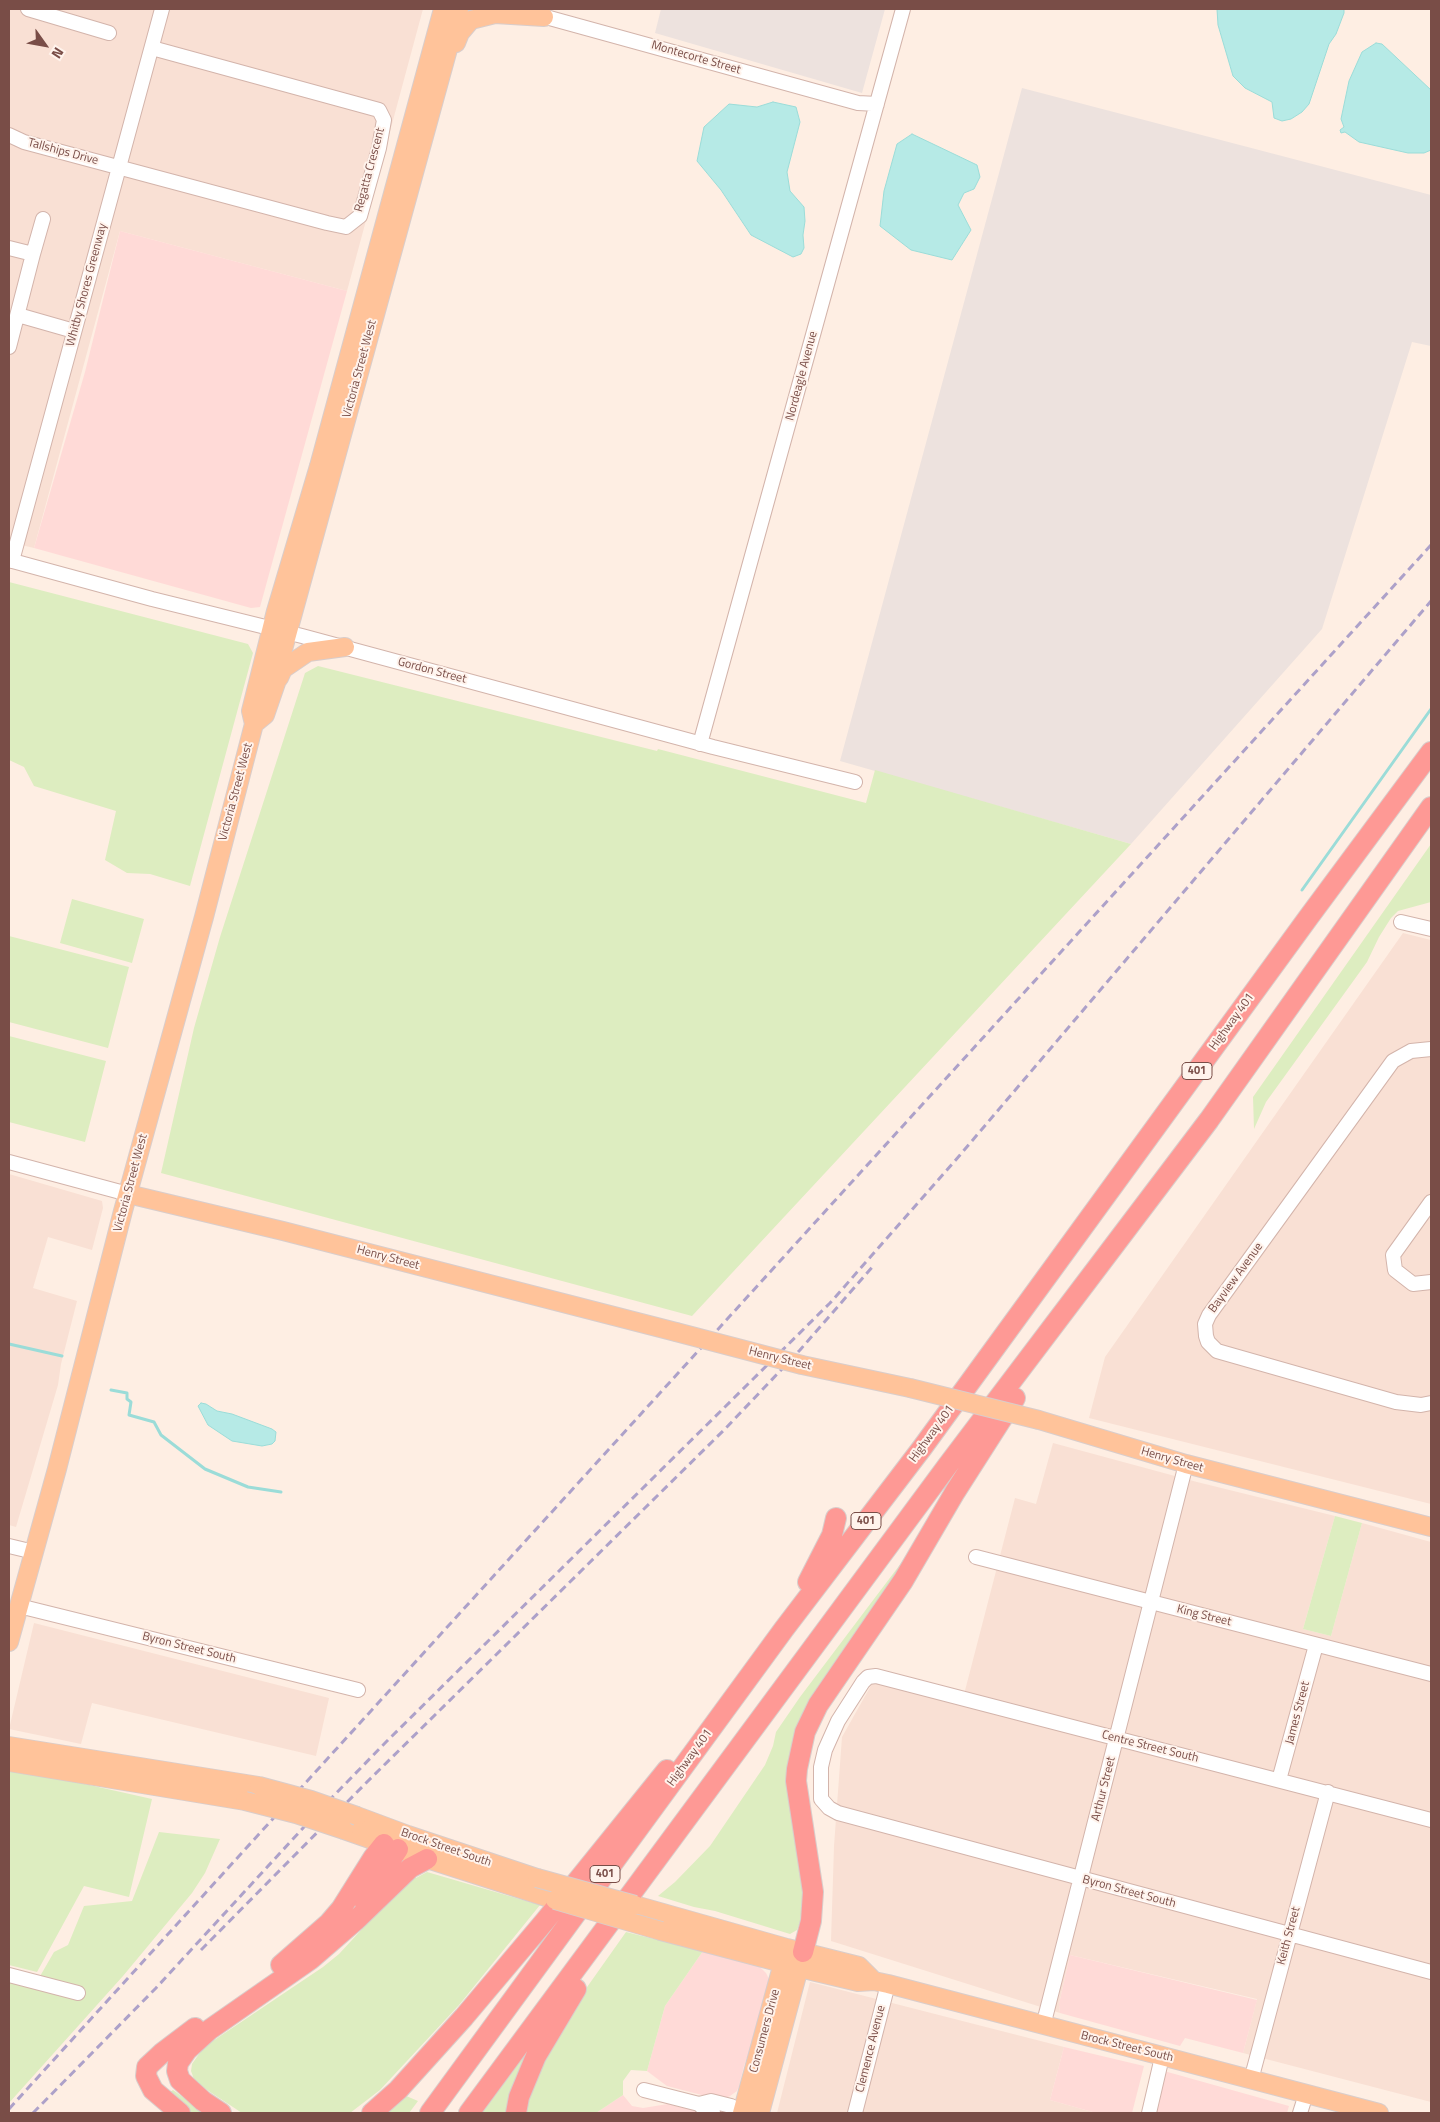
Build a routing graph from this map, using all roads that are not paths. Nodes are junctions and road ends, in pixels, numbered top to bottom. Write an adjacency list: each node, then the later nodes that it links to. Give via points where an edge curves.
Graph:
1 (28, 9): 8 (street)
2 (162, 9): 9 (street, Whitby Shores Greenway)
3 (443, 9): 21 (main road, Victoria Street West, via 319,466)
4 (459, 9): 10 (main road, Victoria Street West)
5 (516, 9): 7 (street, Montecorte Street)
6 (903, 9): 11 (street, Nordeagle Avenue)
7 (544, 17): 10 (main road, via 495,14 471,20 460,33); 11 (street, Montecorte Street, via 858,104)
8 (109, 33)
9 (152, 48): 13 (street, Whitby Shores Greenway); 13 (street, Regatta Crescent, via 379,110 384,120 379,148 360,216 346,227)
10 (438, 87): 21 (main road, Victoria Street West)
11 (877, 104): 25 (street, Nordeagle Avenue)
12 (9, 135): 13 (street, Tallships Drive)
13 (118, 167): 18 (street, Whitby Shores Greenway)
14 (43, 219): 16 (street)
15 (9, 248): 16 (street)
16 (33, 254): 17 (street)
17 (18, 315): 18 (street); 19 (street)
18 (74, 332): 20 (street, Whitby Shores Greenway)
19 (9, 347)
20 (10, 561): 21 (street, Gordon Street)
21 (280, 630): 22 (street, Gordon Street); 23 (main road, Victoria Street West); 24 (main road, Victoria Street West, via 251,711)
22 (345, 647): 23 (main road, via 308,652 284,669); 25 (street, Gordon Street)
23 (276, 683): 24 (main road, Victoria Street West, via 265,715)
24 (254, 724): 34 (main road, Victoria Street West)
25 (700, 744): 27 (street, Gordon Street)
26 (1431, 752): 46 (highway, Highway 401 / 401, via 928,1441)
27 (855, 782)
28 (1431, 806): 32 (highway, 401)
29 (1401, 922): 30 (street)
30 (1431, 929)
31 (1431, 1049): 37 (street, Bayview Avenue, via 1411,1051 1393,1061 1205,1324 1208,1342 1218,1351 1396,1402)
32 (1209, 1120): 51 (highway, 401); 65 (highway, via 1026,1380 906,1574 811,1719 800,1753 796,1781 813,1892 811,1921)
33 (9, 1162): 34 (street)
34 (128, 1194): 38 (main road, Henry Street, bridge, via 802,1364 1039,1420); 42 (main road, Victoria Street West)
35 (1431, 1202): 36 (street, via 1393,1255 1395,1270 1414,1284)
36 (1431, 1282)
37 (1431, 1403)
38 (1186, 1464): 40 (main road, Henry Street); 44 (street, Arthur Street)
39 (836, 1518): 46 (highway, via 832,1535)
40 (1431, 1527)
41 (9, 1546): 42 (street)
42 (34, 1552): 45 (main road, Victoria Street West)
43 (976, 1557): 44 (street, King Street)
44 (1151, 1603): 48 (street, King Street); 52 (street, Arthur Street)
45 (19, 1606): 47 (main road, Victoria Street West); 50 (street, Byron Street South)
46 (782, 1632): 78 (highway, via 627,1816 545,1922 398,2090); 79 (highway, Highway 401 / 401)
47 (9, 1642)
48 (1316, 1645): 49 (street, King Street); 55 (street, James Street)
49 (1431, 1674)
50 (358, 1690)
51 (746, 1739): 80 (highway, 401); 81 (highway, via 599,1951 558,2017 525,2080)
52 (1117, 1739): 55 (street, Centre Street South); 57 (street, Centre Street South, via 876,1676 868,1677 838,1721 825,1750 821,1766 821,1799); 61 (street, Arthur Street)
53 (9, 1746): 59 (main road, Brock Street South, bridge, via 259,1786 357,1816)
54 (9, 1762): 59 (main road, Brock Street South, bridge, via 245,1801 344,1830)
55 (1279, 1780): 56 (street, Centre Street South)
56 (1328, 1792): 58 (street, Centre Street South); 64 (street, Keith Street)
57 (829, 1808): 61 (street, Byron Street South)
58 (1431, 1820)
59 (396, 1840): 60 (main road, Brock Street South); 62 (main road, Brock Street South); 63 (highway, via 357,1912); 76 (highway, via 373,1858 341,1909 303,1947 162,2052 147,2067 146,2076 153,2090)
60 (427, 1859): 62 (main road, Brock Street South); 63 (highway, via 410,1868)
61 (1081, 1879): 64 (street, Byron Street South); 70 (street, Arthur Street)
62 (531, 1884): 65 (main road, Brock Street South, bridge, via 673,1915); 65 (main road, Brock Street South, bridge, via 555,1900 661,1931)
63 (339, 1934): 77 (highway, via 282,1980 197,2040 178,2063 180,2080)
64 (1290, 1934): 66 (street, Byron Street South); 72 (street, Keith Street)
65 (793, 1958): 68 (main road, Brock Street South, via 859,1966); 83 (main road, Consumers Drive); 84 (main road, Consumers Drive)
66 (1431, 1972)
67 (9, 1976): 69 (street)
68 (881, 1982): 70 (main road, Brock Street South); 85 (street, Clemence Avenue)
69 (78, 1993)
70 (1043, 2026): 71 (main road, Brock Street South)
71 (1162, 2057): 72 (main road, Brock Street South); 86 (street)
72 (1251, 2080): 74 (main road, Brock Street South)
73 (644, 2090): 75 (street)
74 (1306, 2094): 87 (street); 88 (main road, Brock Street South)
75 (699, 2104): 82 (street); 83 (street, via 711,2101 731,2106)
76 (180, 2113)
77 (221, 2113)
78 (372, 2113)
79 (430, 2113)
80 (469, 2113)
81 (516, 2113)
82 (713, 2113)
83 (742, 2113)
84 (760, 2113)
85 (855, 2113)
86 (1149, 2113)
87 (1300, 2113)
88 (1379, 2113)

